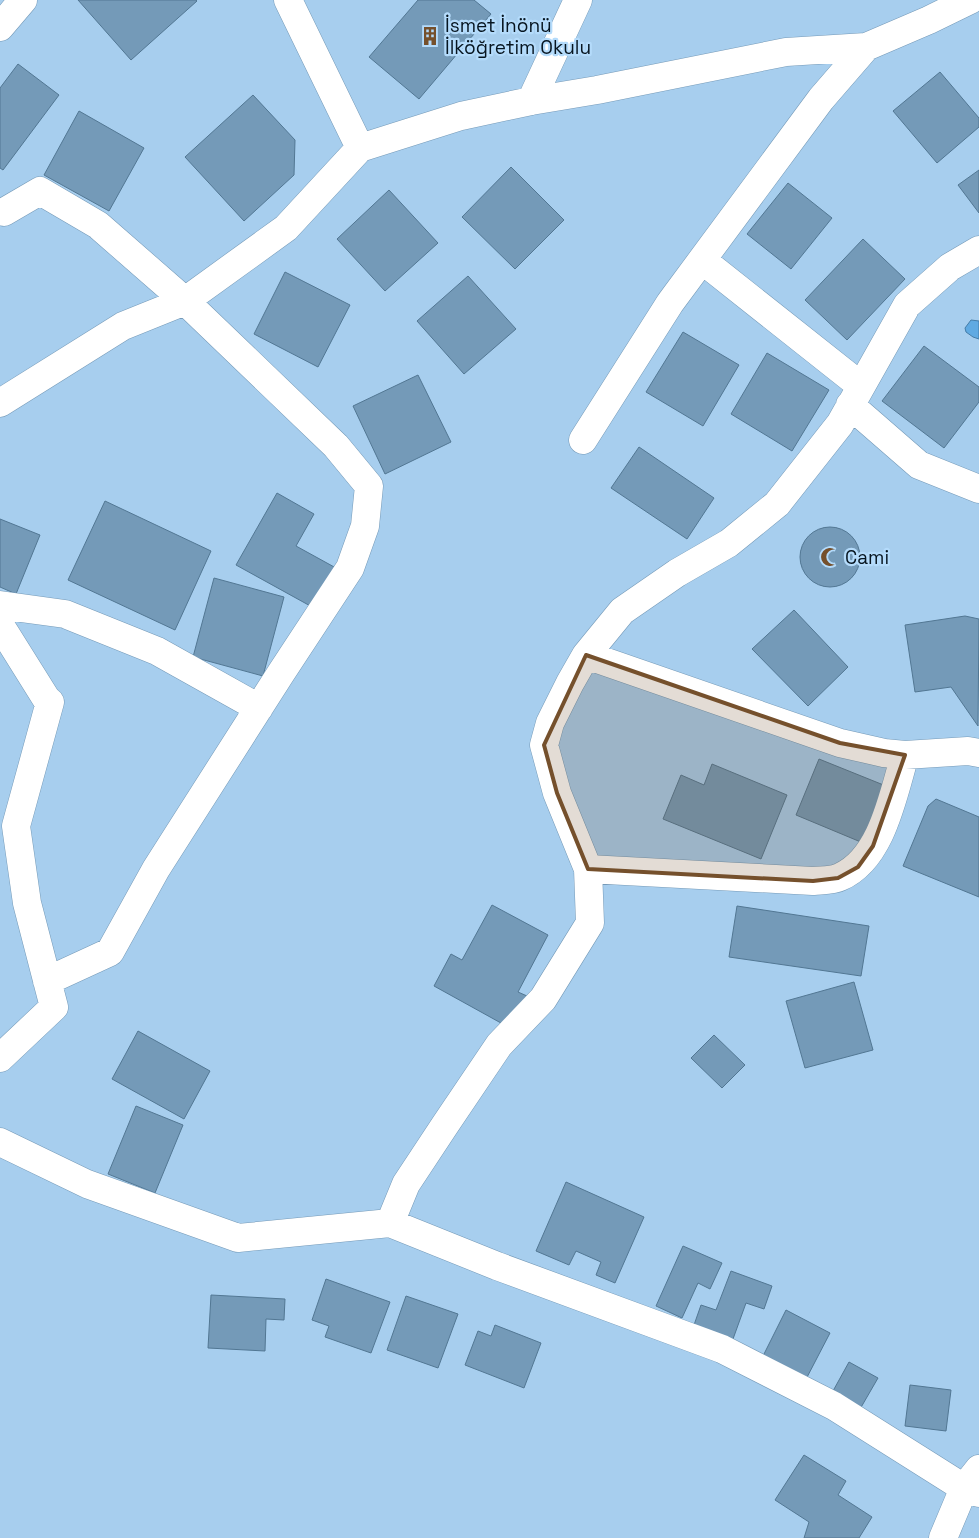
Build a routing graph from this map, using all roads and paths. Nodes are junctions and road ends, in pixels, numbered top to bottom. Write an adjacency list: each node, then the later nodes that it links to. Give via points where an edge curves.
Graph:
1 (288, 0): 8 (street)
2 (578, 0): 7 (street)
3 (19, 1): 5 (street)
4 (965, 1): 6 (street)
5 (0, 28)
6 (866, 47): 7 (street, via 786,52); 11 (street, via 821,99)
7 (531, 101): 8 (street, via 461,116)
8 (360, 148): 12 (street, via 286,228)
9 (1, 215): 12 (street, via 40,191 98,225)
10 (979, 250): 13 (street, via 950,267 907,305)
11 (702, 260): 13 (street); 15 (street, via 670,302)
12 (185, 301): 14 (street, via 123,326); 20 (street, via 336,446 368,486 365,526 350,568)
13 (856, 396): 16 (street, via 920,465); 19 (street, via 840,424 777,504 729,543 677,573 622,611)
14 (0, 403)
15 (583, 440)
16 (979, 489)
17 (0, 605): 20 (street, via 65,614 157,651)
18 (0, 625): 24 (street, via 50,702 16,826 27,903)
19 (586, 655): 22 (street, via 840,743); 23 (street, via 550,723 544,745 557,793)
20 (259, 708): 24 (street, via 156,869 110,952)
21 (979, 752): 22 (street)
22 (905, 755): 23 (street, via 886,819 873,846 858,867 838,878 813,881)
23 (588, 869): 27 (street, via 590,923 543,999 499,1045 445,1124 406,1184)
24 (47, 981): 25 (street, via 54,1007)
25 (0, 1058)
26 (0, 1142): 27 (street, via 86,1184 238,1238)
27 (390, 1222): 28 (street, via 497,1266 722,1349)
28 (974, 1483): 29 (street)
29 (943, 1538)

